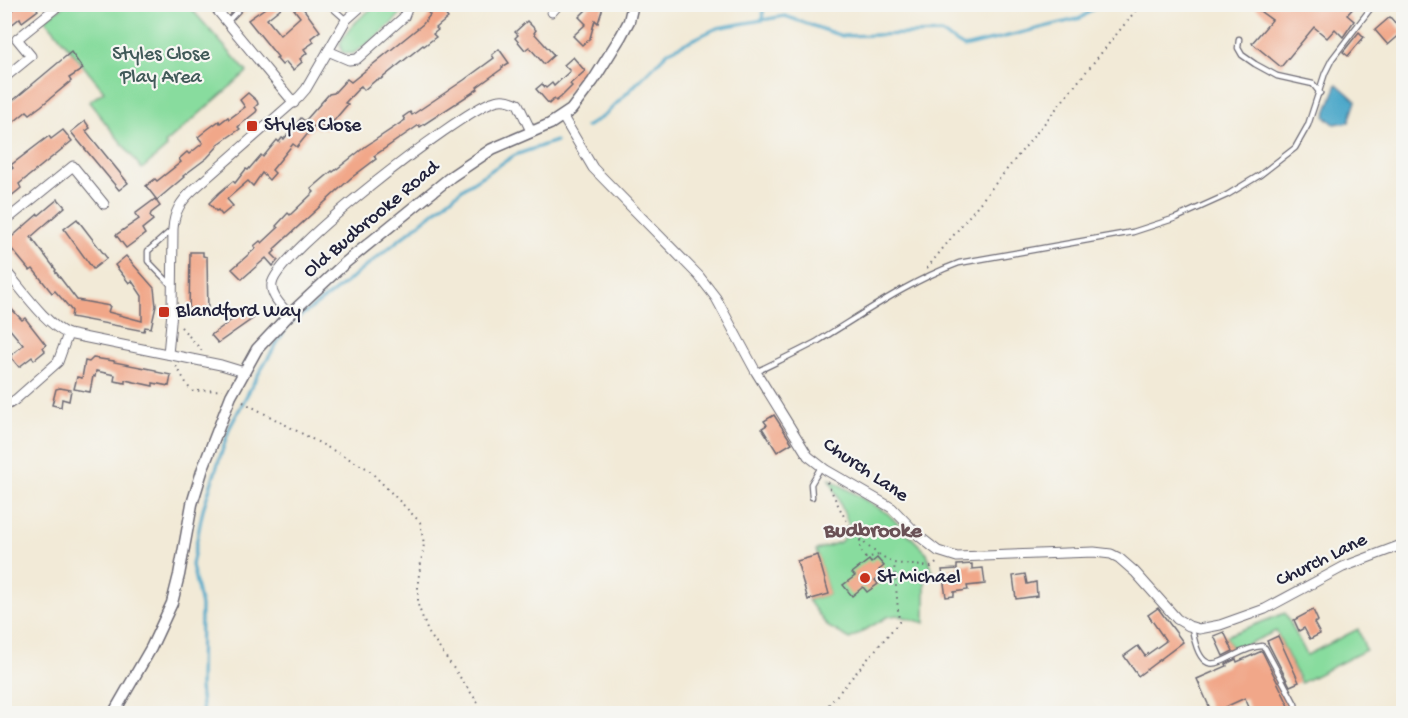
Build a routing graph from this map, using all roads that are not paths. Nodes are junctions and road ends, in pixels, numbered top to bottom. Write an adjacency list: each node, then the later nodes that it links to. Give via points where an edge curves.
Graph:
1 (212, 4): 10 (street)
2 (244, 4): 10 (lane)
3 (327, 4): 9 (lane)
4 (364, 4): 9 (street)
5 (409, 4): 12 (street, via 408,13 357,59 349,60)
6 (633, 4): 16 (street, Old Budbrooke Road, via 612,52 579,101)
7 (1374, 4): 14 (lane, via 1332,59)
8 (58, 6): 13 (street, via 17,39 31,56)
9 (346, 20): 12 (street)
10 (227, 22): 15 (street)
11 (1239, 39): 14 (lane, via 1242,55 1255,64 1277,76 1313,84)
12 (328, 51): 15 (street)
13 (4, 78)
14 (1320, 93): 27 (lane, via 1293,150 1227,195 1133,232 959,263 935,272)
15 (294, 103): 20 (street, via 185,198 176,212)
16 (563, 117): 17 (street, Old Budbrooke Road); 27 (street, Church Lane, via 593,168 711,291)
17 (531, 131): 23 (street, Old Budbrooke Road, via 492,149 452,176 345,263); 23 (street, via 518,104 493,101 392,168 341,210 279,271 272,291)
18 (104, 204): 19 (street, via 73,166)
19 (4, 222)
20 (173, 229): 22 (street); 22 (lane, via 148,251 148,261)
21 (4, 269): 24 (street, via 50,322)
22 (172, 286): 25 (street)
23 (289, 315): 26 (street, Old Budbrooke Road, via 257,349)
24 (68, 334): 25 (street); 28 (street, via 58,362)
25 (168, 354): 26 (street)
26 (244, 372): 33 (street, Old Budbrooke Road, via 198,483 172,603)
27 (756, 372): 29 (street, Church Lane, via 804,450)
28 (4, 407)
29 (823, 468): 30 (lane, via 811,484); 32 (street, Church Lane, via 885,503 931,546 947,555 1111,554 1128,564 1177,619)
30 (813, 497)
31 (1404, 544): 32 (street, Church Lane, via 1343,567 1258,611 1208,628)
32 (1192, 628): 34 (lane, via 1198,651 1211,664 1262,645)
33 (113, 714)
34 (1297, 714)

